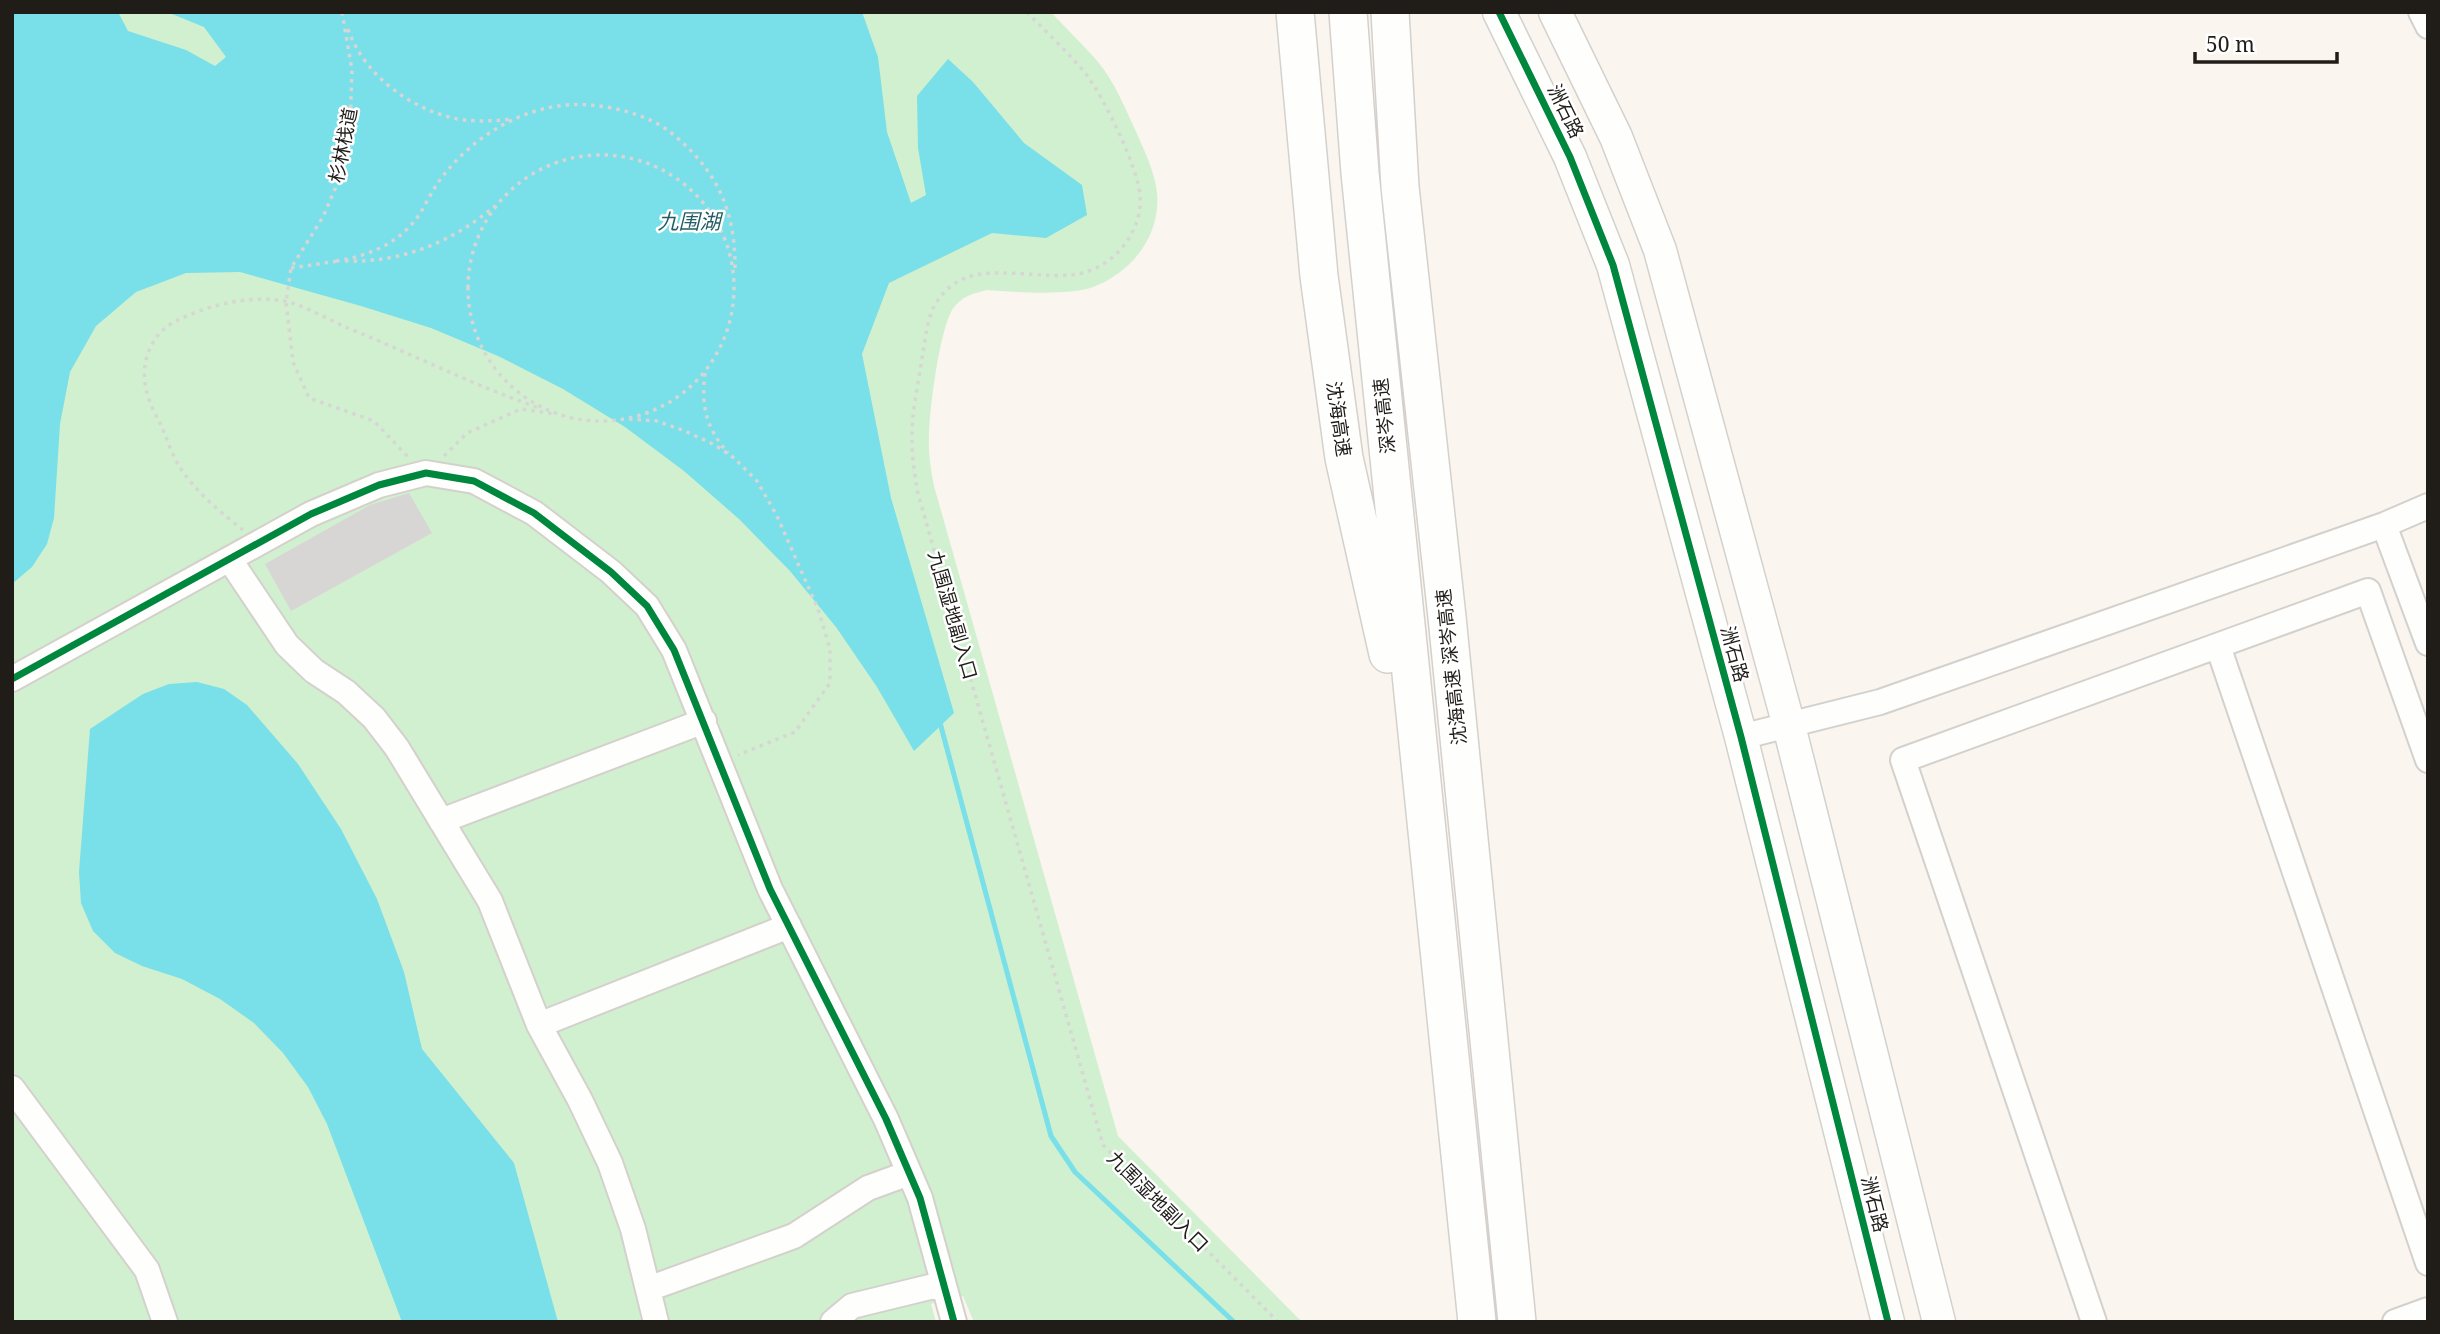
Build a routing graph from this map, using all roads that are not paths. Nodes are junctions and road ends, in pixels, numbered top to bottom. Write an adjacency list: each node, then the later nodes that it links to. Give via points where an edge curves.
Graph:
1 (1295, 12): 18 (highway, 沈海高速, via 1319,276 1344,458)
2 (1348, 12): 18 (highway, 深岑高速)
3 (1390, 12): 33 (highway, 沈海高速 深岑高速, via 1400,187)
4 (1500, 12): 16 (main road, 洲石路, via 1570,157 1612,265)
5 (1555, 12): 15 (main road, 洲石路, via 1616,137 1660,250)
6 (2421, 12): 7 (street)
7 (2428, 26)
8 (2428, 506): 9 (street)
9 (2384, 525): 11 (street); 15 (street, via 1880,702)
10 (230, 560): 13 (street); 14 (street, via 311,514 379,485 426,473 474,481 534,513 647,606 674,650); 19 (street, via 287,645 374,718)
11 (2428, 643)
12 (2218, 646): 17 (street, via 2368,591); 24 (street); 36 (street, via 1903,760)
13 (12, 679)
14 (704, 721): 19 (street); 20 (street)
15 (1789, 726): 16 (street); 35 (main road, 洲石路)
16 (1741, 737): 34 (main road, 洲石路)
17 (2428, 760)
18 (1425, 820): 32 (highway)
19 (441, 821): 21 (street, via 490,901)
20 (789, 926): 21 (street); 23 (street)
21 (539, 1025): 26 (street, via 610,1163)
22 (12, 1088): 28 (street, via 146,1270)
23 (909, 1173): 25 (street); 26 (street, via 868,1188 794,1236)
24 (2428, 1263)
25 (942, 1284): 30 (street, via 852,1306); 31 (street)
26 (648, 1289): 29 (street)
27 (2428, 1310): 37 (street)
28 (165, 1322)
29 (656, 1322)
30 (832, 1322)
31 (954, 1322)
32 (1477, 1322)
33 (1517, 1322)
34 (1888, 1322)
35 (1939, 1322)
36 (2094, 1322)
37 (2395, 1322)

